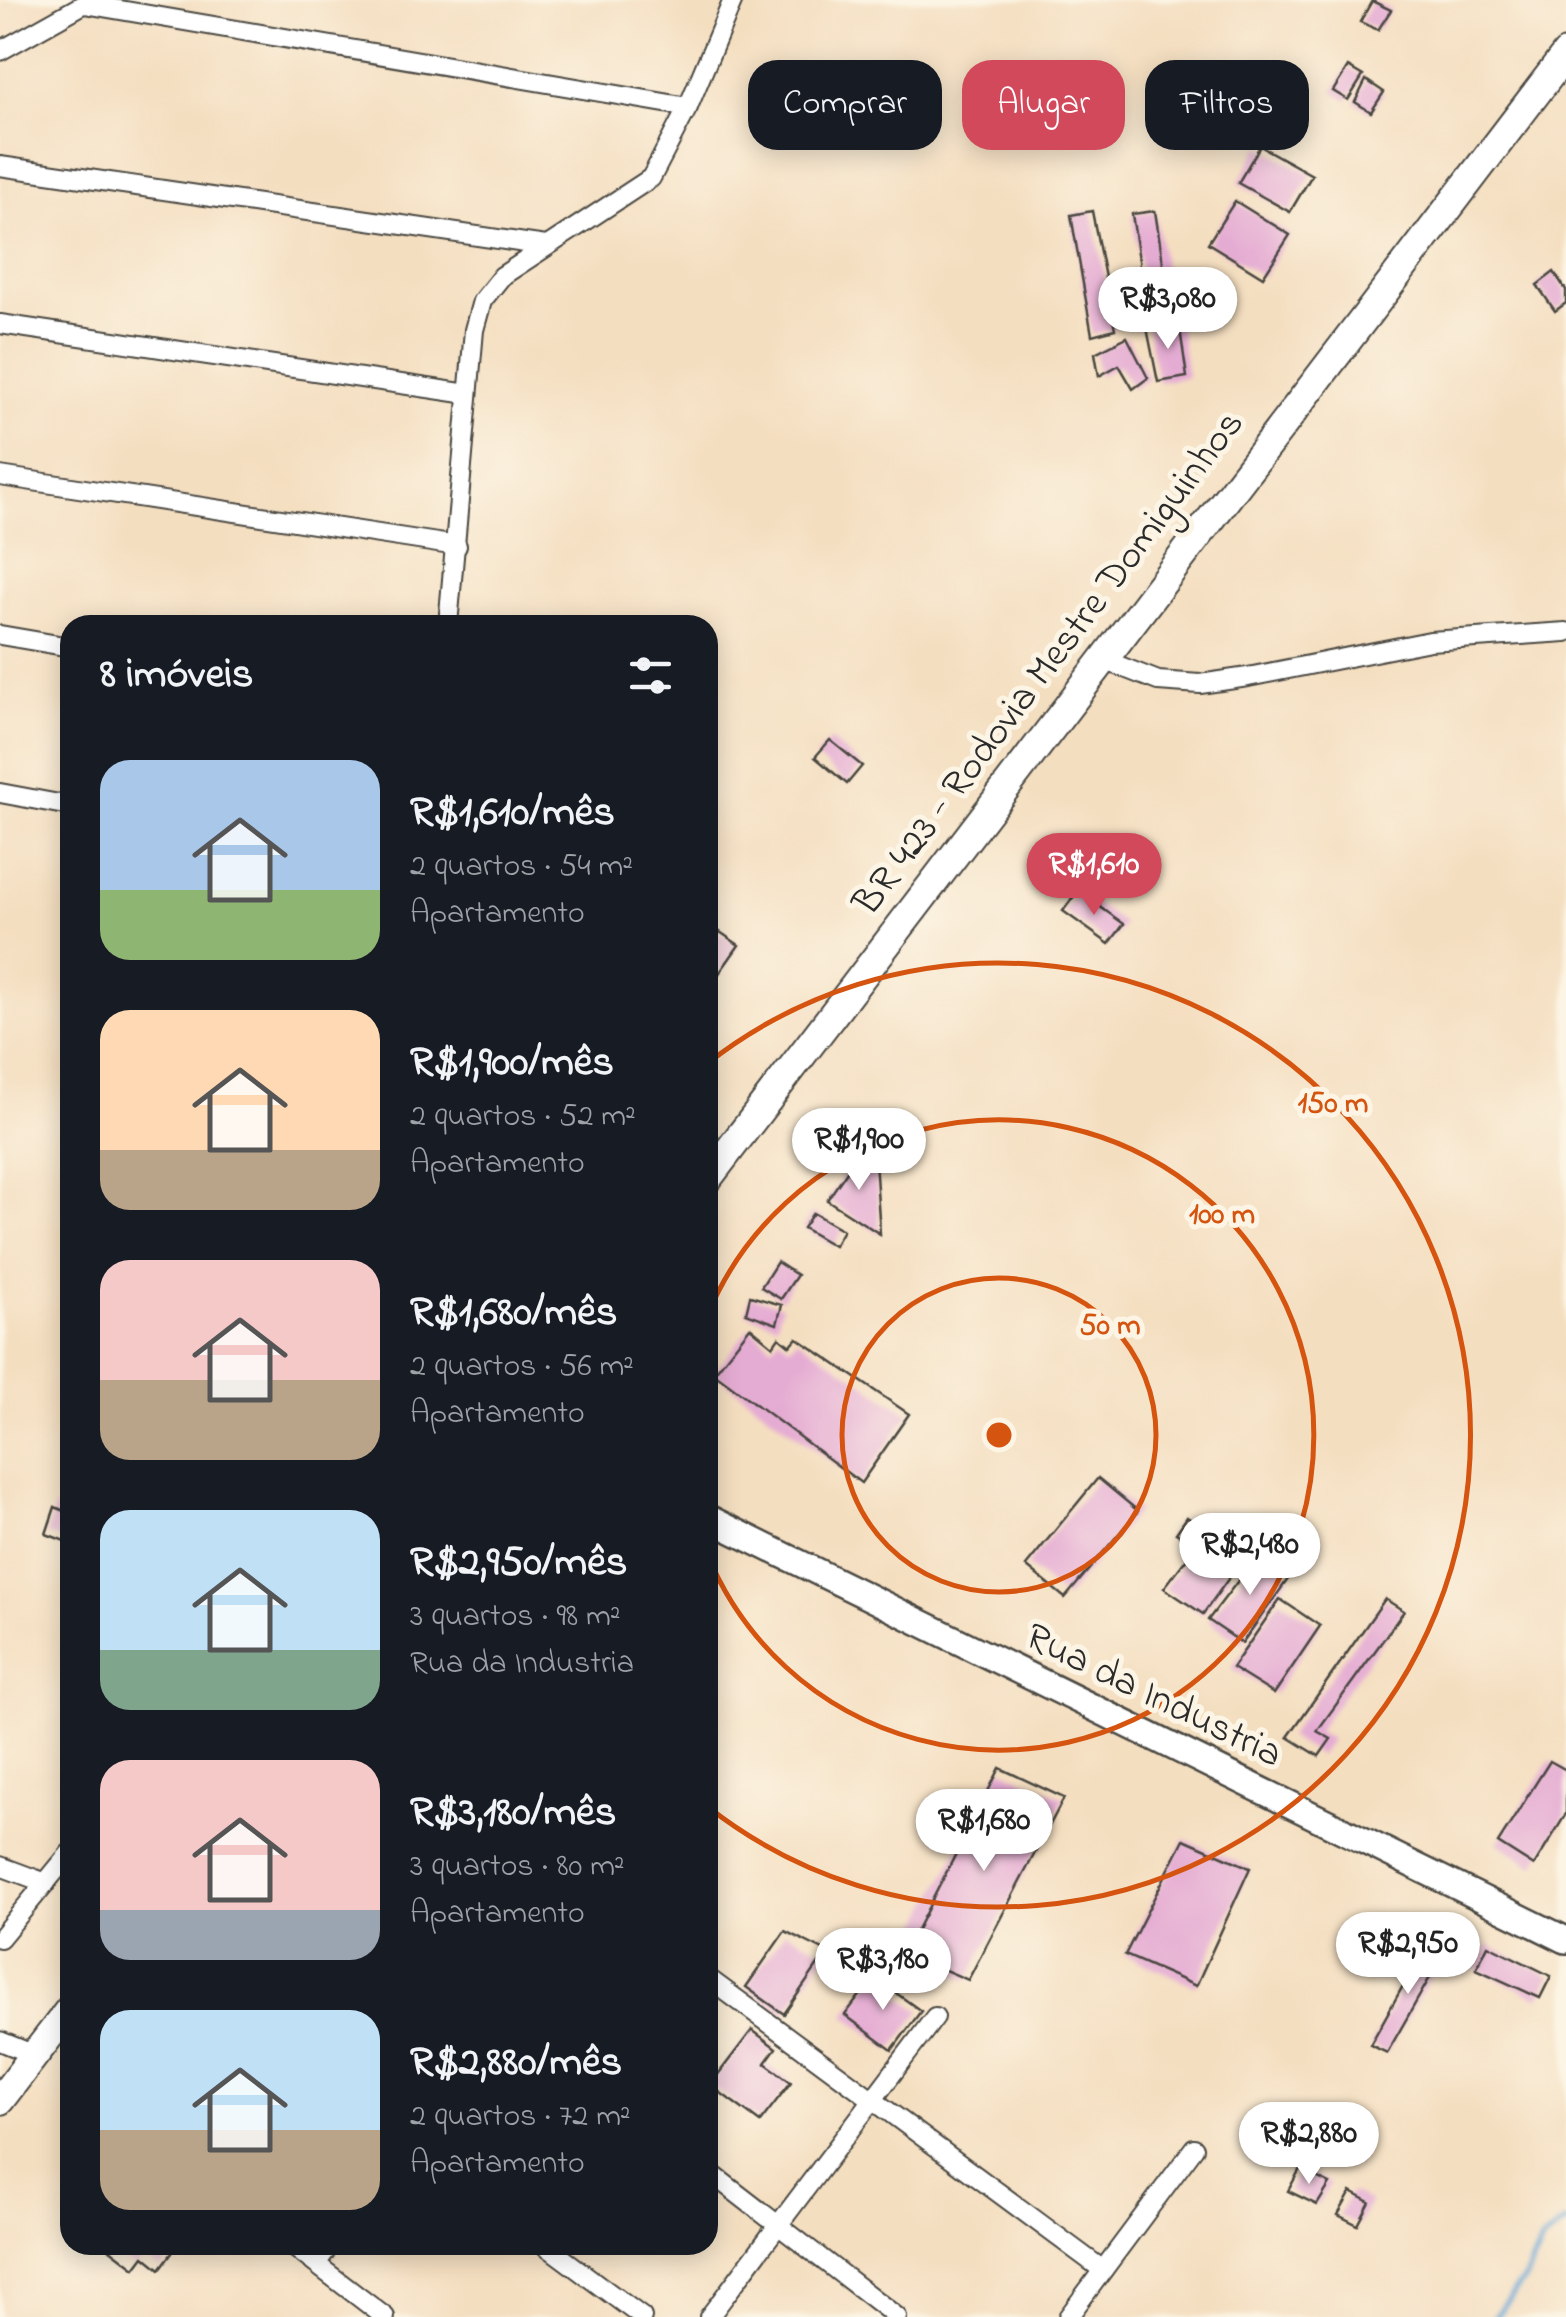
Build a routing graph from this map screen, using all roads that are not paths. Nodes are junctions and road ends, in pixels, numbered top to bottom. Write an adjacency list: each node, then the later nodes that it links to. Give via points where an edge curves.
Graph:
1 (734, 0): 5 (street)
2 (88, 2): 3 (street); 5 (street)
3 (0, 51)
4 (1566, 54): 16 (main road, BR 423 - Rodovia Mestre Domiguinhos)
5 (688, 107): 7 (street, via 651,178)
6 (0, 166): 7 (street)
7 (546, 246): 9 (street, via 502,276 482,301)
8 (0, 324): 9 (street)
9 (468, 394): 11 (street)
10 (0, 476): 11 (street)
11 (457, 546): 12 (street)
12 (449, 615)
13 (1566, 632): 16 (street, via 1430,641 1200,684 1158,681)
14 (0, 635): 15 (street)
15 (60, 644)
16 (1104, 660): 19 (main road, BR 423 - Rodovia Mestre Domiguinhos)
17 (0, 794): 18 (street)
18 (60, 804)
19 (718, 1165)
20 (718, 1523): 25 (street, Rua da Industria)
21 (0, 1866): 23 (street)
22 (60, 1866): 23 (street)
23 (46, 1883): 24 (street)
24 (0, 1938)
25 (1566, 1940)
26 (718, 1985): 32 (street)
27 (935, 2018): 32 (street)
28 (60, 2022): 30 (main road)
29 (0, 2040): 30 (street)
30 (35, 2055): 31 (main road)
31 (0, 2100)
32 (873, 2101): 35 (street); 40 (street)
33 (1194, 2148): 40 (street)
34 (718, 2179): 35 (street)
35 (778, 2225): 43 (street); 44 (street)
36 (304, 2255): 39 (street)
37 (323, 2255): 39 (street)
38 (558, 2255): 42 (street)
39 (316, 2264): 41 (street)
40 (1103, 2270): 45 (street)
41 (385, 2317)
42 (642, 2317)
43 (710, 2317)
44 (897, 2317)
45 (1068, 2317)

